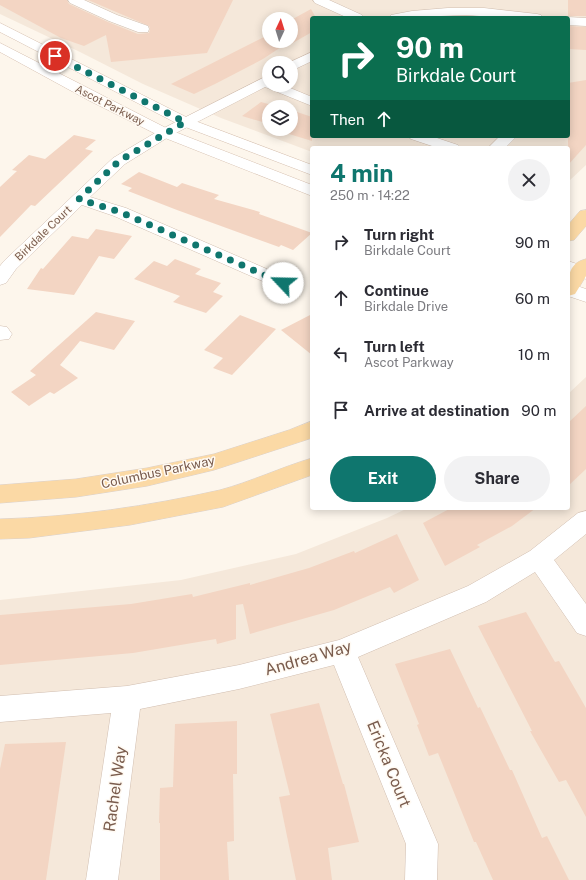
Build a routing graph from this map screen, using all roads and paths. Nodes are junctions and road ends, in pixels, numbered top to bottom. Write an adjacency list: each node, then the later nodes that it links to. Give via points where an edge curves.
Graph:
1 (74, 0): 9 (street)
2 (319, 0): 3 (street)
3 (354, 16)
4 (408, 16): 5 (street, via 458,11)
5 (523, 16)
6 (570, 21): 7 (street)
7 (586, 22)
8 (0, 28): 16 (street, Ascot Parkway)
9 (143, 29)
10 (0, 47): 17 (street, Ascot Parkway)
11 (310, 57): 12 (street)
12 (298, 63)
13 (262, 85): 16 (street, Birkdale Court)
14 (290, 92): 15 (street)
15 (310, 101)
16 (185, 122): 17 (street, Birkdale Court); 22 (street, Ascot Parkway)
17 (165, 132): 23 (street, Ascot Parkway); 24 (street, Birkdale Court, via 119,161)
18 (422, 138): 20 (street)
19 (507, 138): 21 (street)
20 (447, 146)
21 (498, 146)
22 (310, 169)
23 (310, 190)
24 (79, 199): 28 (street, Birkdale Court, via 10,265); 29 (street, via 120,212)
25 (586, 215): 26 (main road)
26 (570, 234)
27 (580, 268): 30 (main road)
28 (0, 279)
29 (283, 283)
30 (570, 286)
31 (570, 290): 32 (street)
32 (586, 296)
33 (310, 430): 35 (main road, Columbus Parkway, via 214,462 147,477 76,488)
34 (310, 467): 37 (main road, via 223,498 130,516)
35 (0, 494)
36 (586, 520): 38 (street, Andrea Way)
37 (0, 529)
38 (539, 558): 39 (street); 40 (street, Andrea Way, via 477,594)
39 (586, 625)
40 (342, 651): 41 (street, Andrea Way, via 239,677); 44 (street, Ericka Court, via 422,844)
41 (127, 699): 42 (street, Andrea Way); 43 (street, Rachel Way)
42 (0, 709)
43 (102, 880)
44 (421, 880)

